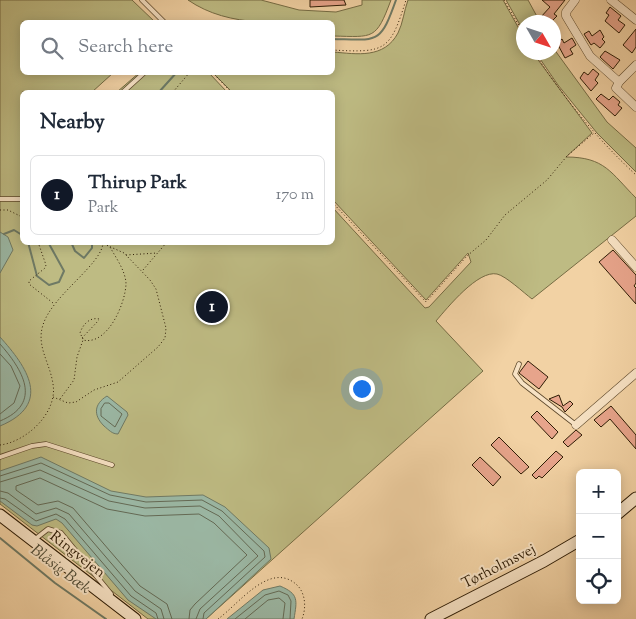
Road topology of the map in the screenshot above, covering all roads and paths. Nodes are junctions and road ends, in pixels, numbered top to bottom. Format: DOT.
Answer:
graph roads {
  1 [pos="142,0"];
  2 [pos="406,0"];
  3 [pos="504,0"];
  4 [pos="575,0"];
  5 [pos="611,0"];
  6 [pos="162,20"];
  7 [pos="516,20"];
  8 [pos="636,20"];
  9 [pos="335,50"];
  10 [pos="539,60"];
  11 [pos="636,65"];
  12 [pos="142,75"];
  13 [pos="187,75"];
  14 [pos="215,75"];
  15 [pos="619,82"];
  16 [pos="125,90"];
  17 [pos="175,90"];
  18 [pos="229,90"];
  19 [pos="636,107"];
  20 [pos="594,133"];
  21 [pos="636,175"];
  22 [pos="20,199"];
  23 [pos="0,200"];
  24 [pos="335,205"];
  25 [pos="0,210"];
  26 [pos="20,216"];
  27 [pos="612,240"];
  28 [pos="39,245"];
  29 [pos="103,245"];
  30 [pos="165,245"];
  31 [pos="110,246"];
  32 [pos="158,253"];
  33 [pos="126,255"];
  34 [pos="636,267"];
  35 [pos="142,271"];
  36 [pos="54,303"];
  37 [pos="83,339"];
  38 [pos="519,364"];
  39 [pos="636,373"];
  40 [pos="53,397"];
  41 [pos="60,400"];
  42 [pos="576,425"];
  43 [pos="0,445"];
  44 [pos="0,457"];
  45 [pos="112,465"];
  46 [pos="636,498"];
  47 [pos="621,511"];
  48 [pos="0,515"];
  49 [pos="33,541"];
  50 [pos="576,542"];
  51 [pos="121,608"];
  52 [pos="135,619"];
  53 [pos="218,619"];
  54 [pos="302,619"];
  55 [pos="431,619"];
  1 -- 6 [label="lane"];
  2 -- 9 [label="path"];
  3 -- 7 [label="path"];
  4 -- 15 [label="street"];
  5 -- 8 [label="street"];
  10 -- 20 [label="path"];
  11 -- 15 [label="street"];
  12 -- 16 [label="lane"];
  13 -- 17 [label="path"];
  14 -- 18 [label="path"];
  15 -- 19 [label="street"];
  20 -- 21 [label="path"];
  20 -- 24 [label="path"];
  22 -- 23 [label="lane"];
  25 -- 26 [label="path"];
  27 -- 34 [label="street"];
  28 -- 36 [label="path"];
  29 -- 36 [label="path"];
  30 -- 32 [label="path"];
  31 -- 33 [label="path"];
  31 -- 37 [label="path"];
  32 -- 33 [label="path"];
  32 -- 35 [label="path"];
  33 -- 35 [label="path"];
  35 -- 41 [label="path"];
  36 -- 40 [label="path"];
  37 -- 37 [label="path"];
  37 -- 41 [label="path"];
  38 -- 42 [label="lane"];
  39 -- 42 [label="street"];
  40 -- 41 [label="path"];
  40 -- 43 [label="path"];
  44 -- 45 [label="lane"];
  46 -- 47 [label="street"];
  48 -- 49 [label="street, Ringvejen"];
  49 -- 51 [label="street, Ringvejen"];
  49 -- 51 [label="lane"];
  50 -- 55 [label="street, Tørholmsvej"];
  51 -- 52 [label="street, Ringvejen"];
  53 -- 54 [label="path"];
}
